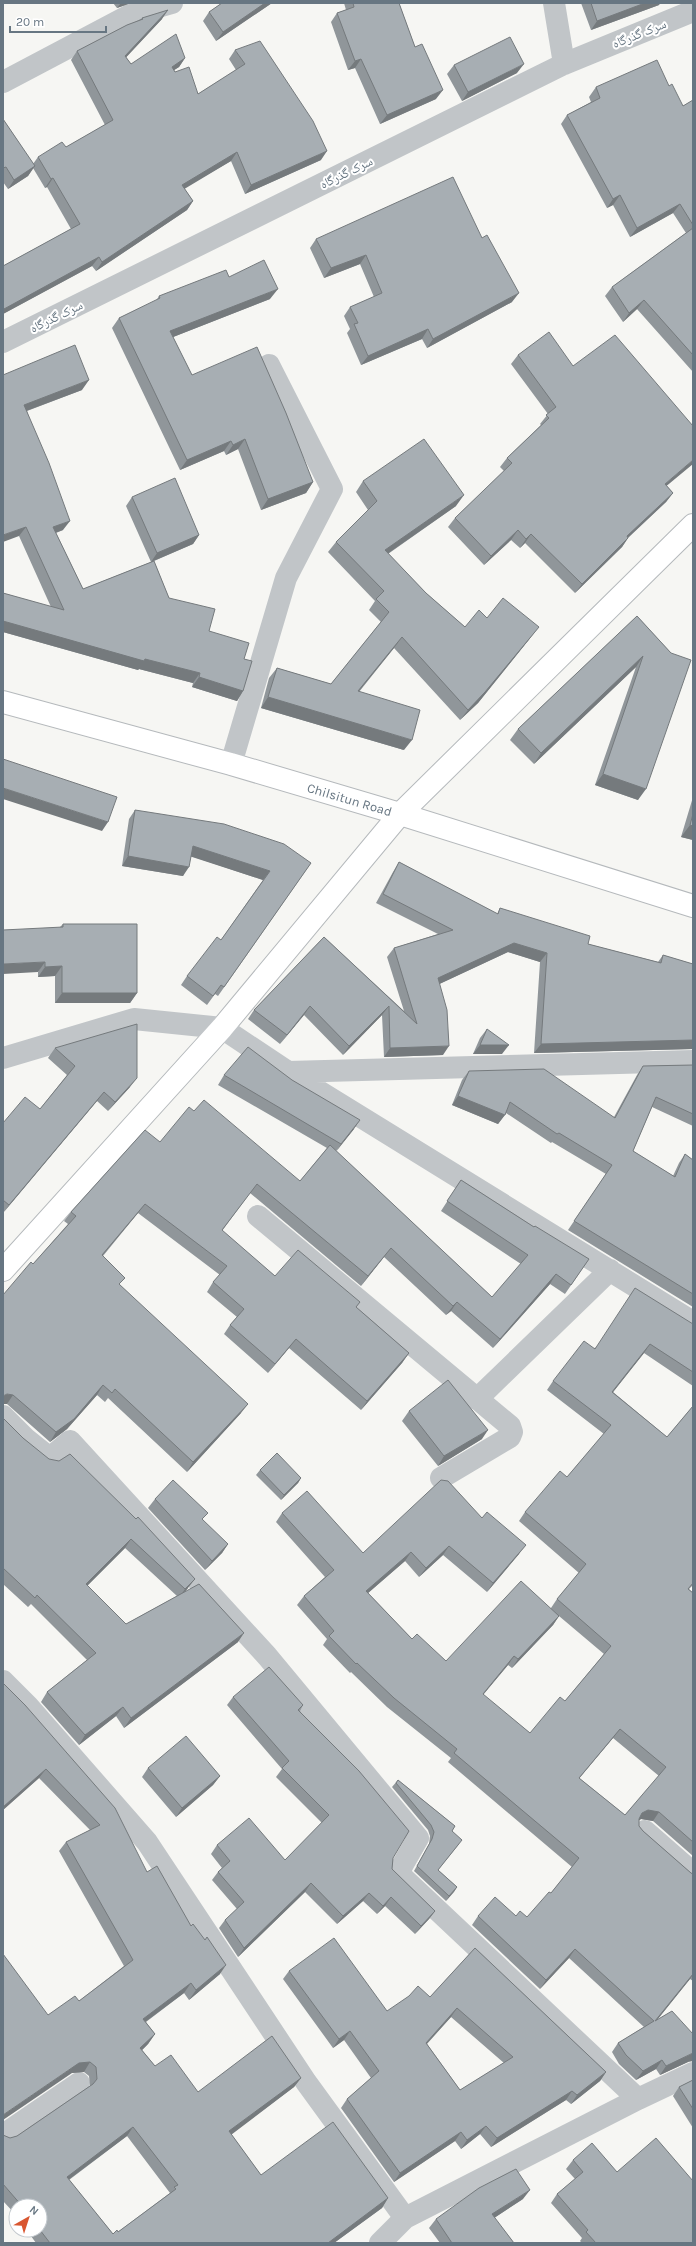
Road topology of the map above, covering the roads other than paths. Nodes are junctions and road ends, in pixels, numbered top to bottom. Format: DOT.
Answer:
graph roads {
  1 [pos="172,3"];
  2 [pos="554,3"];
  3 [pos="693,11"];
  4 [pos="564,64"];
  5 [pos="3,82"];
  6 [pos="3,342"];
  7 [pos="269,365"];
  8 [pos="693,526"];
  9 [pos="3,702"];
  10 [pos="231,764"];
  11 [pos="400,814"];
  12 [pos="693,906"];
  13 [pos="222,1028"];
  14 [pos="3,1058"];
  15 [pos="693,1061"];
  16 [pos="288,1072"];
  17 [pos="258,1216"];
  18 [pos="3,1270"];
  19 [pos="610,1270"];
  20 [pos="693,1322"];
  21 [pos="477,1399"];
  22 [pos="3,1416"];
  23 [pos="442,1478"];
  24 [pos="3,1682"];
  25 [pos="645,1831"];
  26 [pos="693,1873"];
  27 [pos="693,2073"];
  28 [pos="79,2083"];
  29 [pos="638,2098"];
  30 [pos="3,2135"];
  31 [pos="406,2218"];
  32 [pos="380,2243"];
  1 -- 5 [label="street"];
  2 -- 4 [label="street"];
  3 -- 4 [label="street, سرک گذرگاه"];
  4 -- 6 [label="street, سرک گذرگاه"];
  7 -- 10 [label="street"];
  8 -- 11 [label="main road"];
  9 -- 10 [label="main road, Chilsitun Road"];
  10 -- 11 [label="main road, Chilsitun Road"];
  11 -- 12 [label="main road, Chilsitun Road"];
  11 -- 13 [label="main road"];
  13 -- 14 [label="street"];
  13 -- 16 [label="street"];
  13 -- 18 [label="main road"];
  15 -- 16 [label="street"];
  16 -- 19 [label="street"];
  17 -- 21 [label="street"];
  19 -- 20 [label="street"];
  19 -- 21 [label="street"];
  21 -- 23 [label="street"];
  22 -- 29 [label="street"];
  24 -- 31 [label="street"];
  25 -- 26 [label="street"];
  27 -- 29 [label="street"];
  28 -- 30 [label="street"];
  29 -- 31 [label="street"];
  31 -- 32 [label="street"];
}
